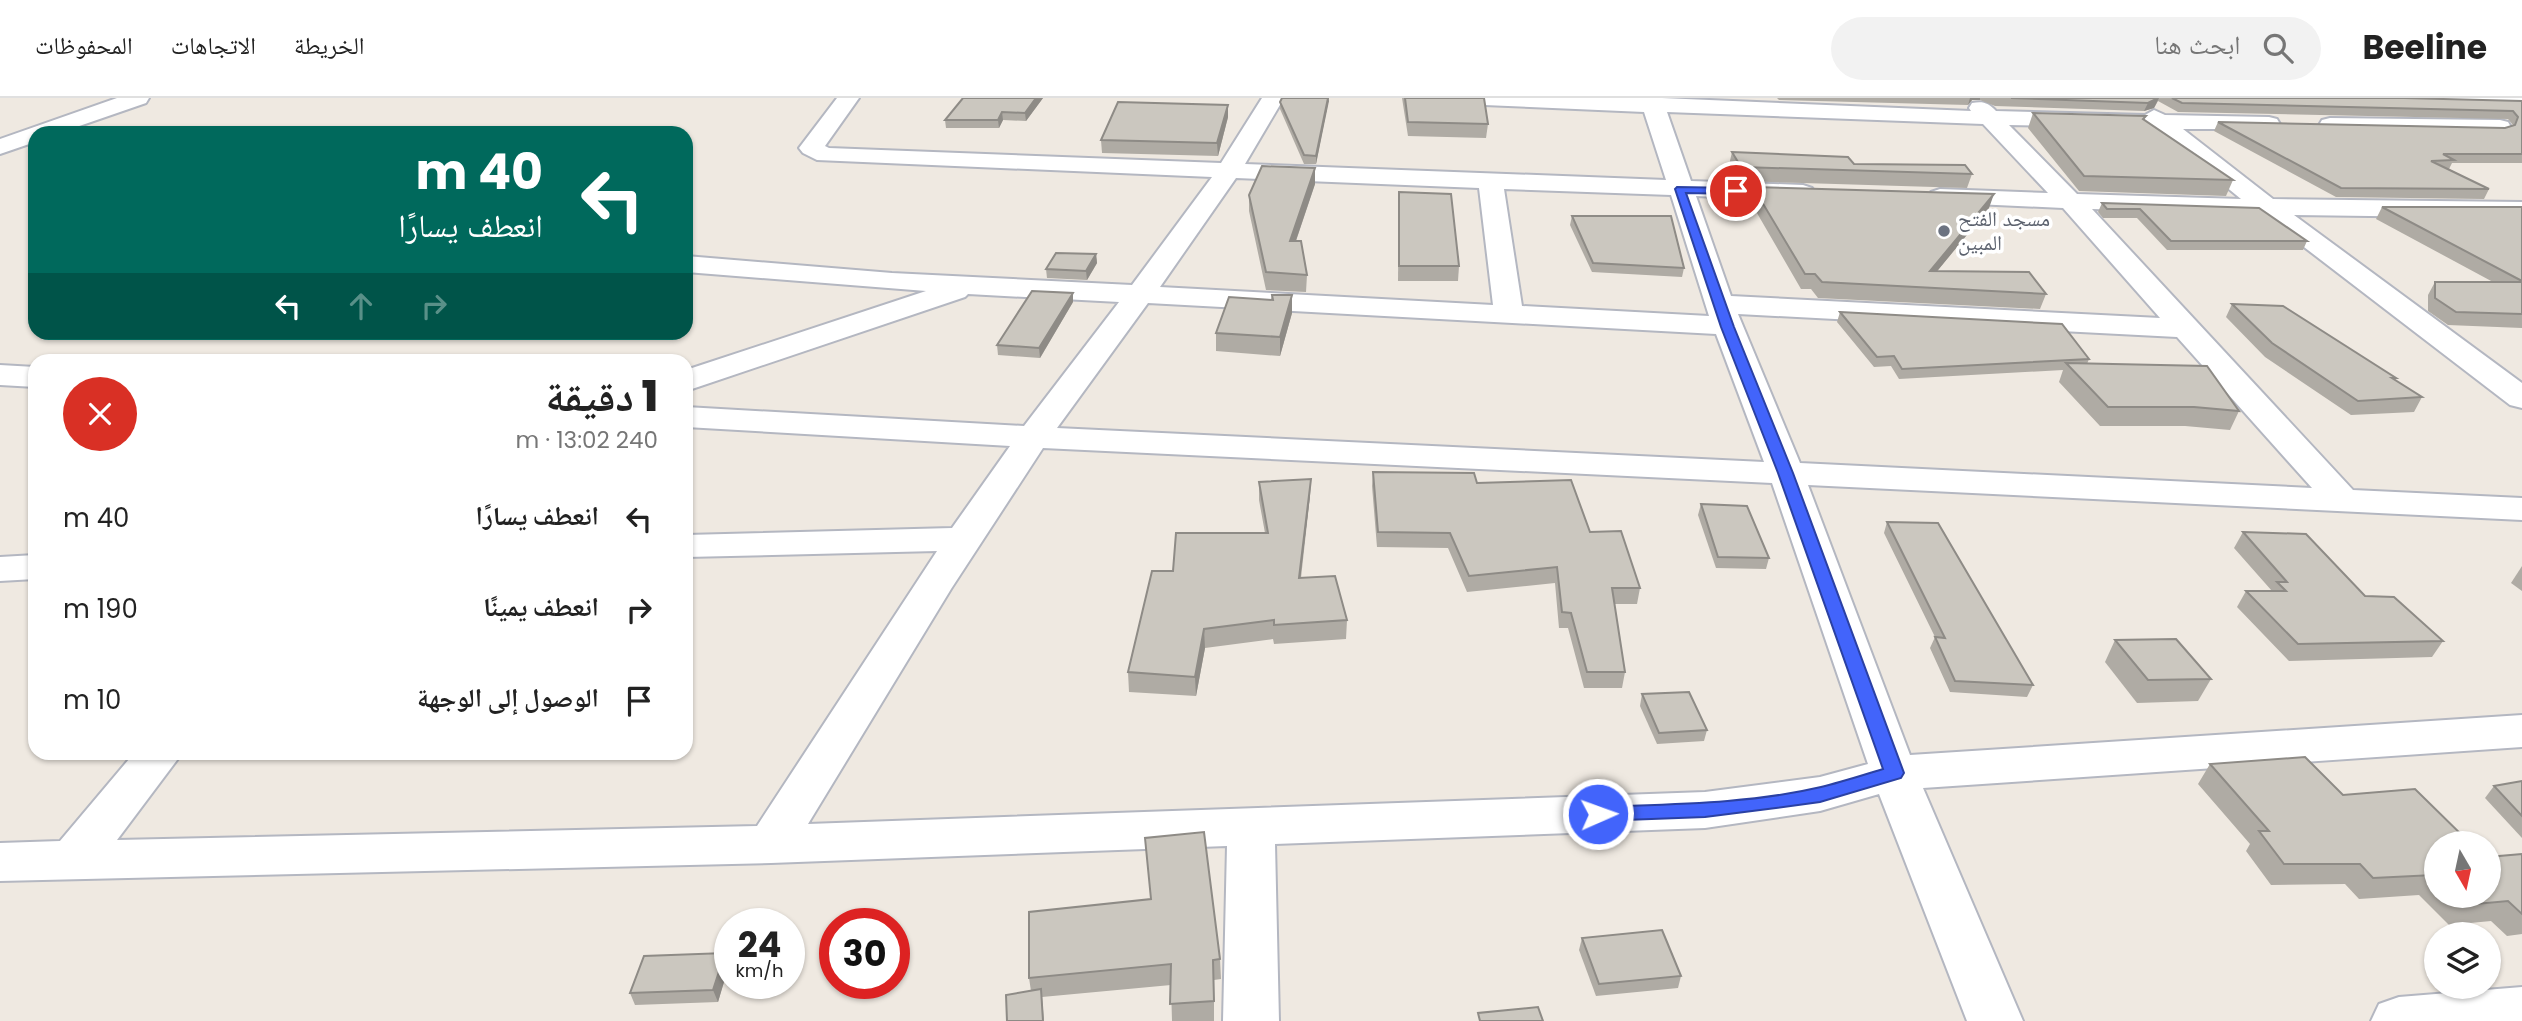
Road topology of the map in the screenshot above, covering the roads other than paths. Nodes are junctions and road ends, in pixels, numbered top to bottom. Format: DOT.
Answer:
graph roads {
  1 [pos="138,98"];
  2 [pos="848,98"];
  3 [pos="1273,98"];
  4 [pos="1460,98"];
  5 [pos="1970,98"];
  6 [pos="2130,98"];
  7 [pos="2401,98"];
  8 [pos="2448,99"];
  9 [pos="2522,101"];
  10 [pos="1652,102"];
  11 [pos="1990,118"];
  12 [pos="2161,122"];
  13 [pos="56,126"];
  14 [pos="2500,127"];
  15 [pos="28,136"];
  16 [pos="2522,138"];
  17 [pos="0,147"];
  18 [pos="1227,171"];
  19 [pos="1491,182"];
  20 [pos="1680,189"];
  21 [pos="1833,194"];
  22 [pos="1916,196"];
  23 [pos="2069,200"];
  24 [pos="2267,207"];
  25 [pos="2522,210"];
  26 [pos="2473,211"];
  27 [pos="2522,236"];
  28 [pos="693,265"];
  29 [pos="970,286"];
  30 [pos="1139,296"];
  31 [pos="1723,315"];
  32 [pos="1508,316"];
  33 [pos="2185,328"];
  34 [pos="0,375"];
  35 [pos="28,377"];
  36 [pos="693,379"];
  37 [pos="2522,398"];
  38 [pos="693,417"];
  39 [pos="1033,438"];
  40 [pos="1786,473"];
  41 [pos="2342,500"];
  42 [pos="2522,509"];
  43 [pos="963,539"];
  44 [pos="693,546"];
  45 [pos="28,567"];
  46 [pos="0,569"];
  47 [pos="2522,731"];
  48 [pos="154,760"];
  49 [pos="1894,773"];
  50 [pos="1251,827"];
  51 [pos="771,844"];
  52 [pos="72,861"];
  53 [pos="0,862"];
  54 [pos="2522,1012"];
  55 [pos="1251,1021"];
  56 [pos="1996,1021"];
  57 [pos="2399,1021"];
  1 -- 13 [label="street"];
  2 -- 18 [label="street"];
  3 -- 18 [label="street"];
  4 -- 10 [label="street"];
  5 -- 11 [label="street"];
  6 -- 12 [label="street"];
  7 -- 8 [label="street"];
  8 -- 9 [label="street"];
  8 -- 14 [label="street"];
  10 -- 11 [label="street"];
  10 -- 20 [label="street"];
  11 -- 12 [label="street"];
  11 -- 23 [label="street"];
  12 -- 14 [label="street"];
  12 -- 24 [label="street"];
  14 -- 16 [label="street"];
  15 -- 17 [label="street"];
  18 -- 19 [label="street"];
  18 -- 30 [label="street"];
  19 -- 20 [label="street"];
  19 -- 32 [label="street"];
  20 -- 21 [label="street"];
  20 -- 31 [label="street"];
  22 -- 23 [label="street"];
  23 -- 24 [label="street"];
  23 -- 33 [label="street"];
  24 -- 26 [label="street"];
  24 -- 37 [label="street"];
  25 -- 26 [label="street"];
  26 -- 27 [label="street"];
  28 -- 29 [label="street"];
  29 -- 30 [label="street"];
  29 -- 36 [label="street"];
  30 -- 32 [label="street"];
  30 -- 39 [label="street"];
  31 -- 32 [label="street"];
  31 -- 33 [label="street"];
  31 -- 40 [label="street"];
  33 -- 41 [label="street"];
  34 -- 35 [label="street"];
  38 -- 39 [label="street"];
  39 -- 40 [label="street"];
  39 -- 43 [label="street"];
  40 -- 41 [label="street"];
  40 -- 49 [label="street"];
  41 -- 42 [label="street"];
  43 -- 44 [label="street"];
  43 -- 51 [label="street"];
  45 -- 46 [label="street"];
  47 -- 49 [label="street"];
  48 -- 52 [label="street"];
  49 -- 50 [label="street"];
  49 -- 56 [label="street"];
  50 -- 51 [label="street"];
  50 -- 55 [label="street"];
  51 -- 52 [label="street"];
  52 -- 53 [label="street"];
  54 -- 57 [label="street"];
}
